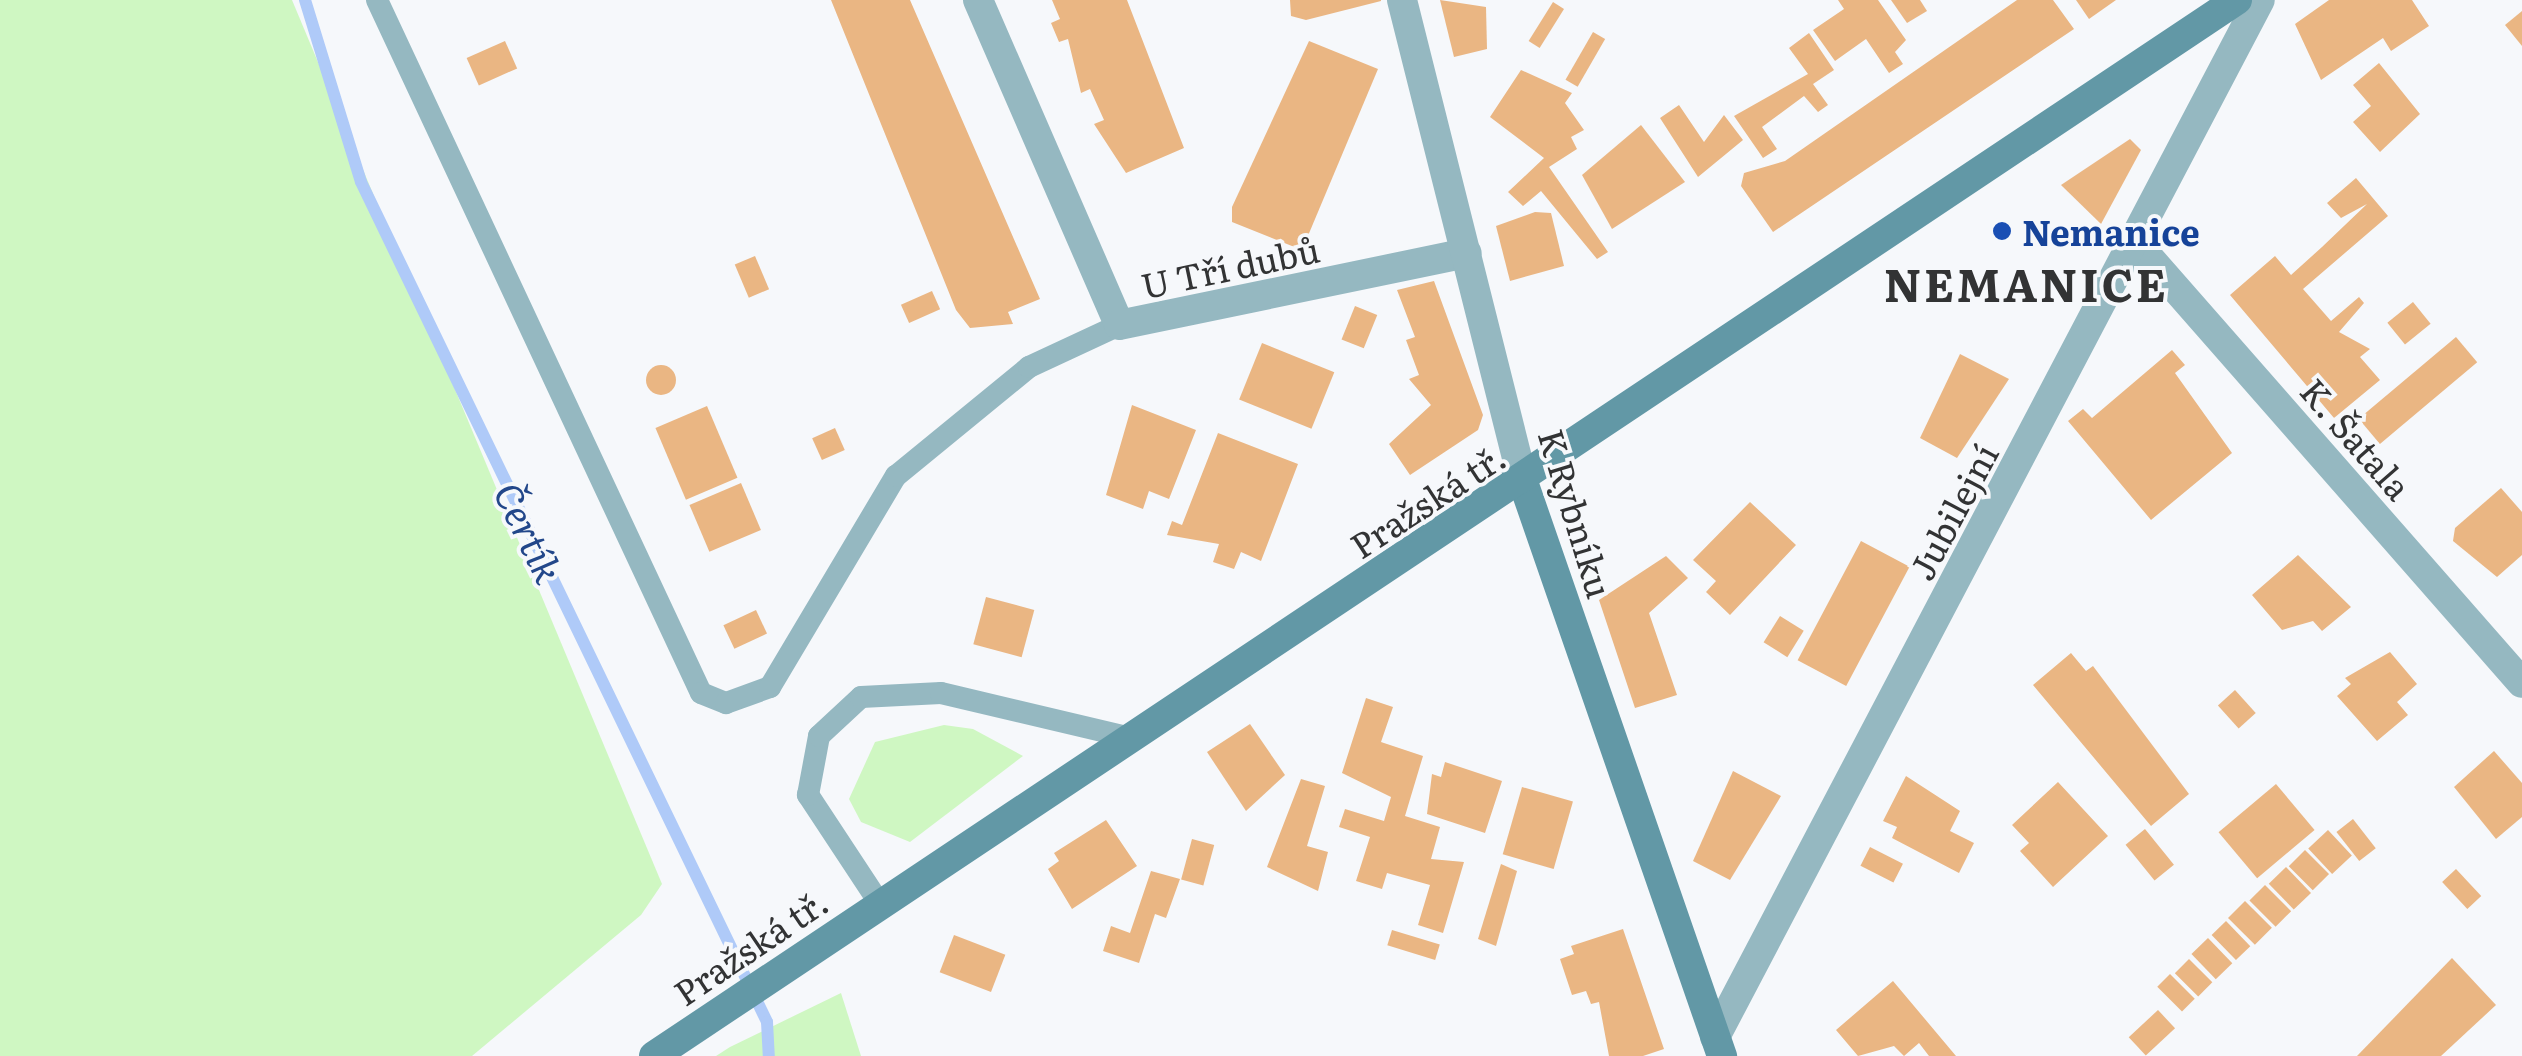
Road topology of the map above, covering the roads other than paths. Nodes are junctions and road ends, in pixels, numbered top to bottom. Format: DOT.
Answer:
graph roads {
  1 [pos="377,0"];
  2 [pos="978,0"];
  3 [pos="1402,0"];
  4 [pos="2237,0"];
  5 [pos="2260,0"];
  6 [pos="2136,243"];
  7 [pos="1467,253"];
  8 [pos="1119,326"];
  9 [pos="1522,482"];
  10 [pos="2522,684"];
  11 [pos="1131,738"];
  12 [pos="880,904"];
  13 [pos="1719,1047"];
  14 [pos="654,1056"];
  1 -- 8 [label="lane"];
  2 -- 8 [label="street, U Tří dubů"];
  3 -- 7 [label="street, K Rybníku"];
  4 -- 9 [label="main road, Pražská tř."];
  5 -- 6 [label="street, Jubilejní"];
  6 -- 10 [label="street, K. Šatala"];
  6 -- 13 [label="street, Jubilejní"];
  7 -- 8 [label="street, U Tří dubů"];
  7 -- 9 [label="street, K Rybníku"];
  9 -- 11 [label="main road, Pražská tř."];
  9 -- 13 [label="main road, K Rybníku"];
  11 -- 12 [label="main road, Pražská tř."];
  11 -- 12 [label="lane"];
  12 -- 14 [label="main road, Pražská tř."];
}
